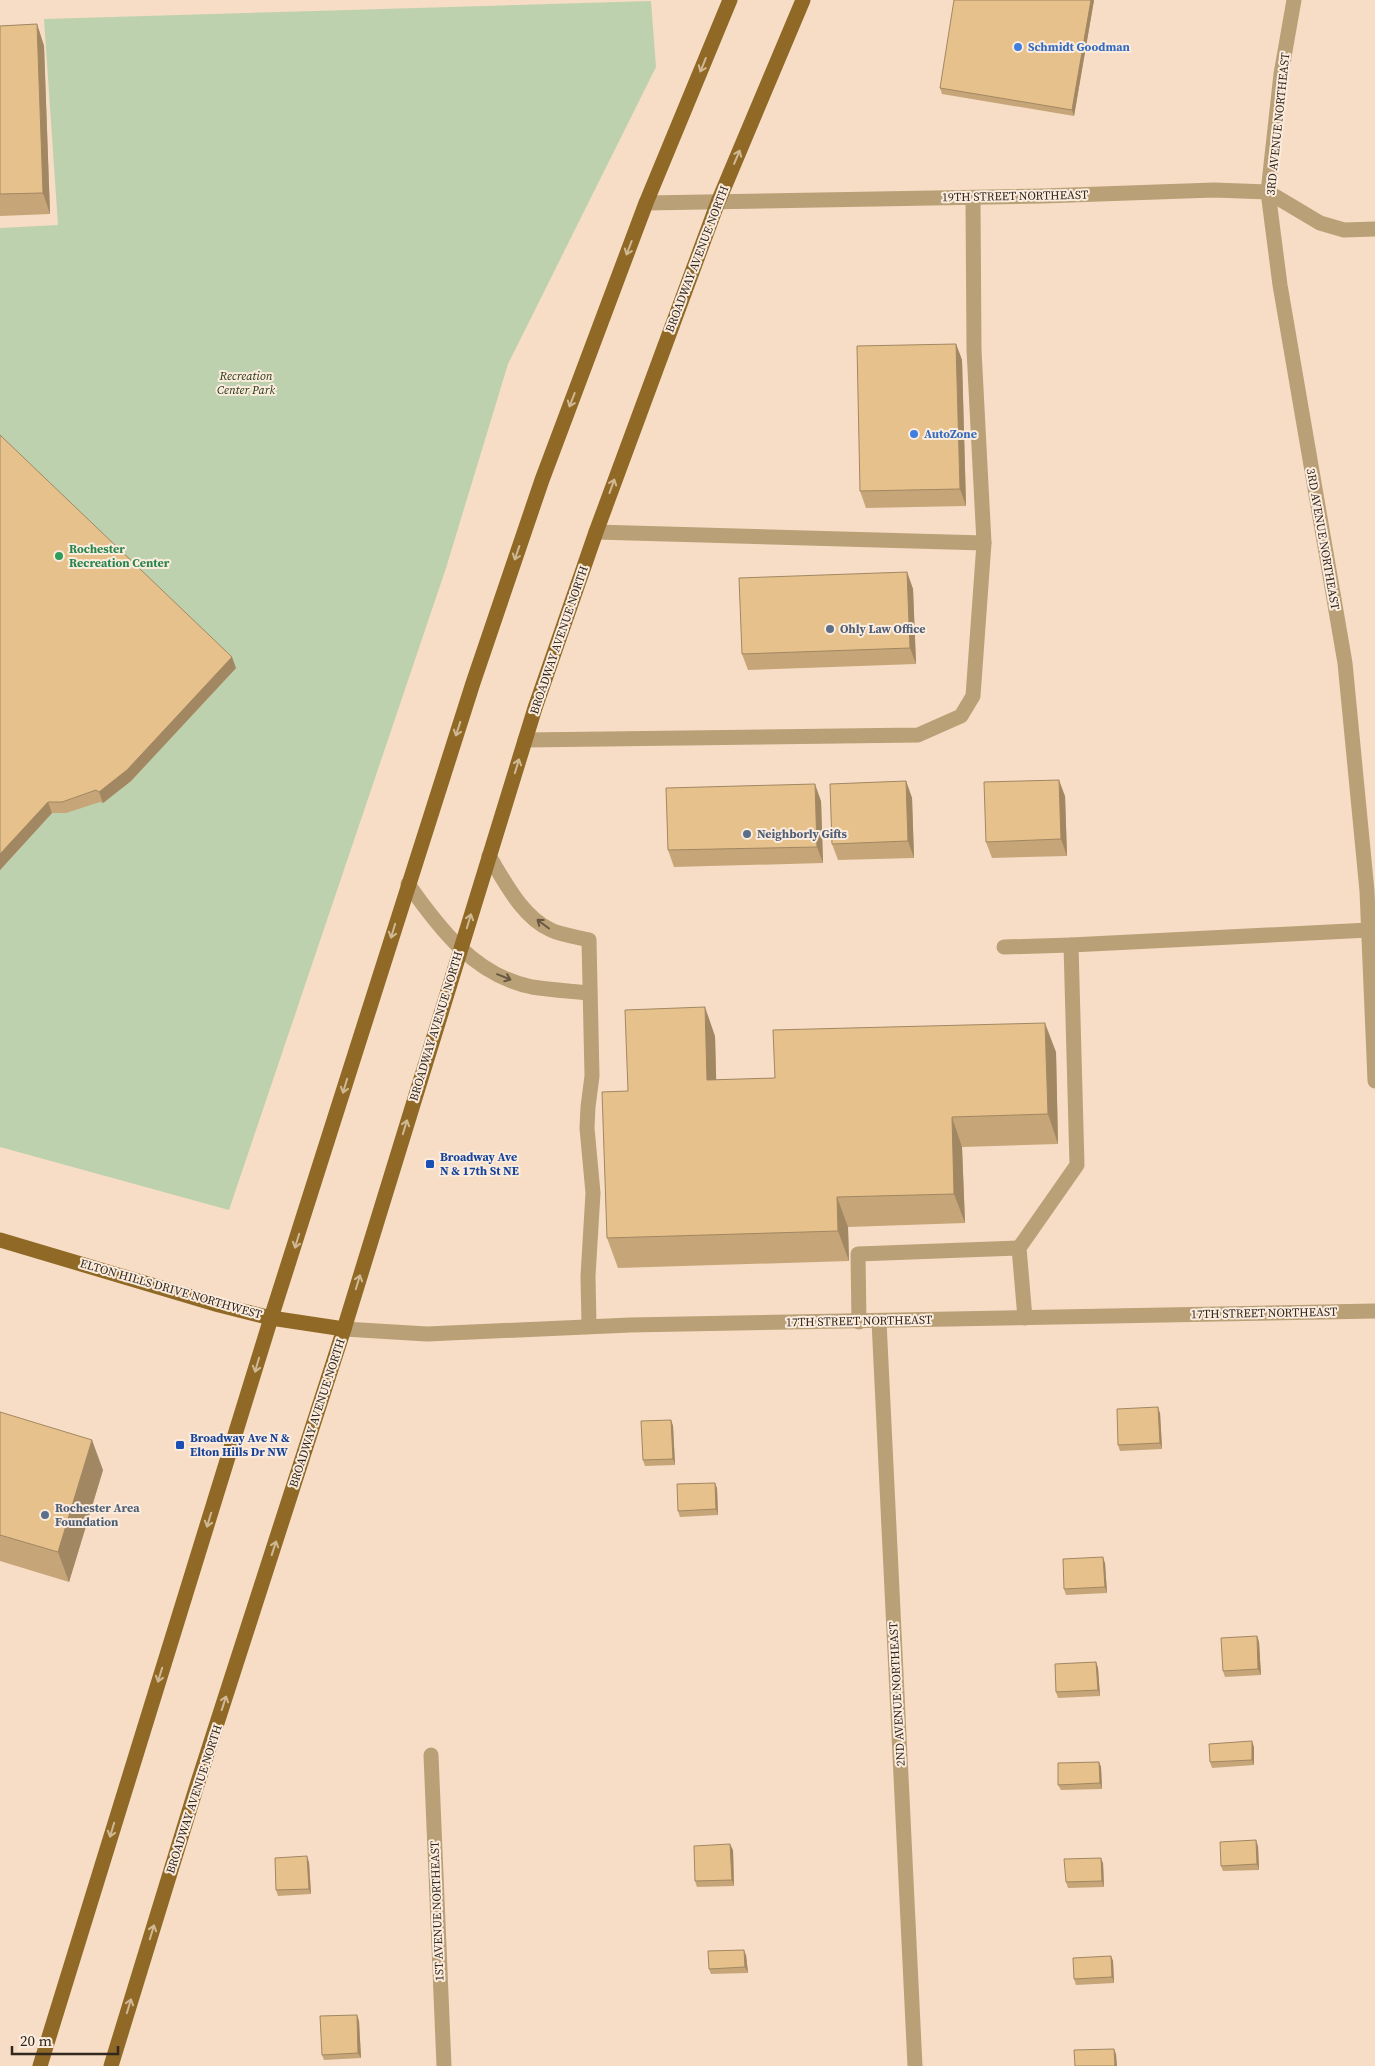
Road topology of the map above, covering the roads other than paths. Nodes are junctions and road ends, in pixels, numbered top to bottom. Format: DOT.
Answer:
graph roads {
  1 [pos="730,0"];
  2 [pos="803,0"];
  3 [pos="1294,0"];
  4 [pos="1268,192"];
  5 [pos="973,198"];
  6 [pos="718,202"];
  7 [pos="646,203"];
  8 [pos="1375,229"];
  9 [pos="596,532"];
  10 [pos="984,543"];
  11 [pos="525,740"];
  12 [pos="489,856"];
  13 [pos="408,884"];
  14 [pos="1368,930"];
  15 [pos="1070,945"];
  16 [pos="1004,947"];
  17 [pos="460,949"];
  18 [pos="589,993"];
  19 [pos="1375,1081"];
  20 [pos="0,1240"];
  21 [pos="1020,1248"];
  22 [pos="1375,1311"];
  23 [pos="271,1318"];
  24 [pos="1025,1318"];
  25 [pos="879,1321"];
  26 [pos="859,1322"];
  27 [pos="589,1326"];
  28 [pos="344,1329"];
  29 [pos="431,1755"];
  30 [pos="40,2066"];
  31 [pos="111,2066"];
  32 [pos="444,2066"];
  33 [pos="915,2066"];
  1 -- 7 [label="main road, one-way"];
  6 -- 2 [label="main road, BROADWAY AVENUE NORTH, one-way"];
  3 -- 4 [label="street, 3RD AVENUE NORTHEAST"];
  4 -- 5 [label="street, 19TH STREET NORTHEAST"];
  4 -- 8 [label="street, 19TH STREET NORTHEAST"];
  4 -- 14 [label="street, 3RD AVENUE NORTHEAST"];
  5 -- 6 [label="street, 19TH STREET NORTHEAST"];
  5 -- 10 [label="street"];
  6 -- 7 [label="street, 19TH STREET NORTHEAST"];
  9 -- 6 [label="main road, BROADWAY AVENUE NORTH, one-way"];
  7 -- 13 [label="main road, one-way"];
  9 -- 10 [label="street"];
  9 -- 11 [label="main road, BROADWAY AVENUE NORTH"];
  10 -- 11 [label="street"];
  12 -- 11 [label="main road, BROADWAY AVENUE NORTH, one-way"];
  17 -- 12 [label="main road, BROADWAY AVENUE NORTH, one-way"];
  18 -- 12 [label="street, one-way"];
  13 -- 17 [label="street"];
  13 -- 23 [label="main road, one-way"];
  14 -- 15 [label="street"];
  14 -- 19 [label="street, 3RD AVENUE NORTHEAST"];
  15 -- 16 [label="street"];
  15 -- 21 [label="street"];
  17 -- 18 [label="street, one-way"];
  28 -- 17 [label="main road, BROADWAY AVENUE NORTH, one-way"];
  18 -- 27 [label="street"];
  20 -- 23 [label="main road, ELTON HILLS DRIVE NORTHWEST"];
  21 -- 24 [label="street"];
  21 -- 26 [label="street"];
  22 -- 24 [label="street, 17TH STREET NORTHEAST"];
  23 -- 28 [label="main road, ELTON HILLS DRIVE NORTHWEST"];
  23 -- 30 [label="main road, one-way"];
  24 -- 25 [label="street, 17TH STREET NORTHEAST"];
  25 -- 26 [label="street, 17TH STREET NORTHEAST"];
  25 -- 33 [label="street, 2ND AVENUE NORTHEAST"];
  26 -- 27 [label="street, 17TH STREET NORTHEAST"];
  27 -- 28 [label="street, 17TH STREET NORTHEAST"];
  31 -- 28 [label="main road, BROADWAY AVENUE NORTH, one-way"];
  29 -- 32 [label="street, 1ST AVENUE NORTHEAST"];
}
